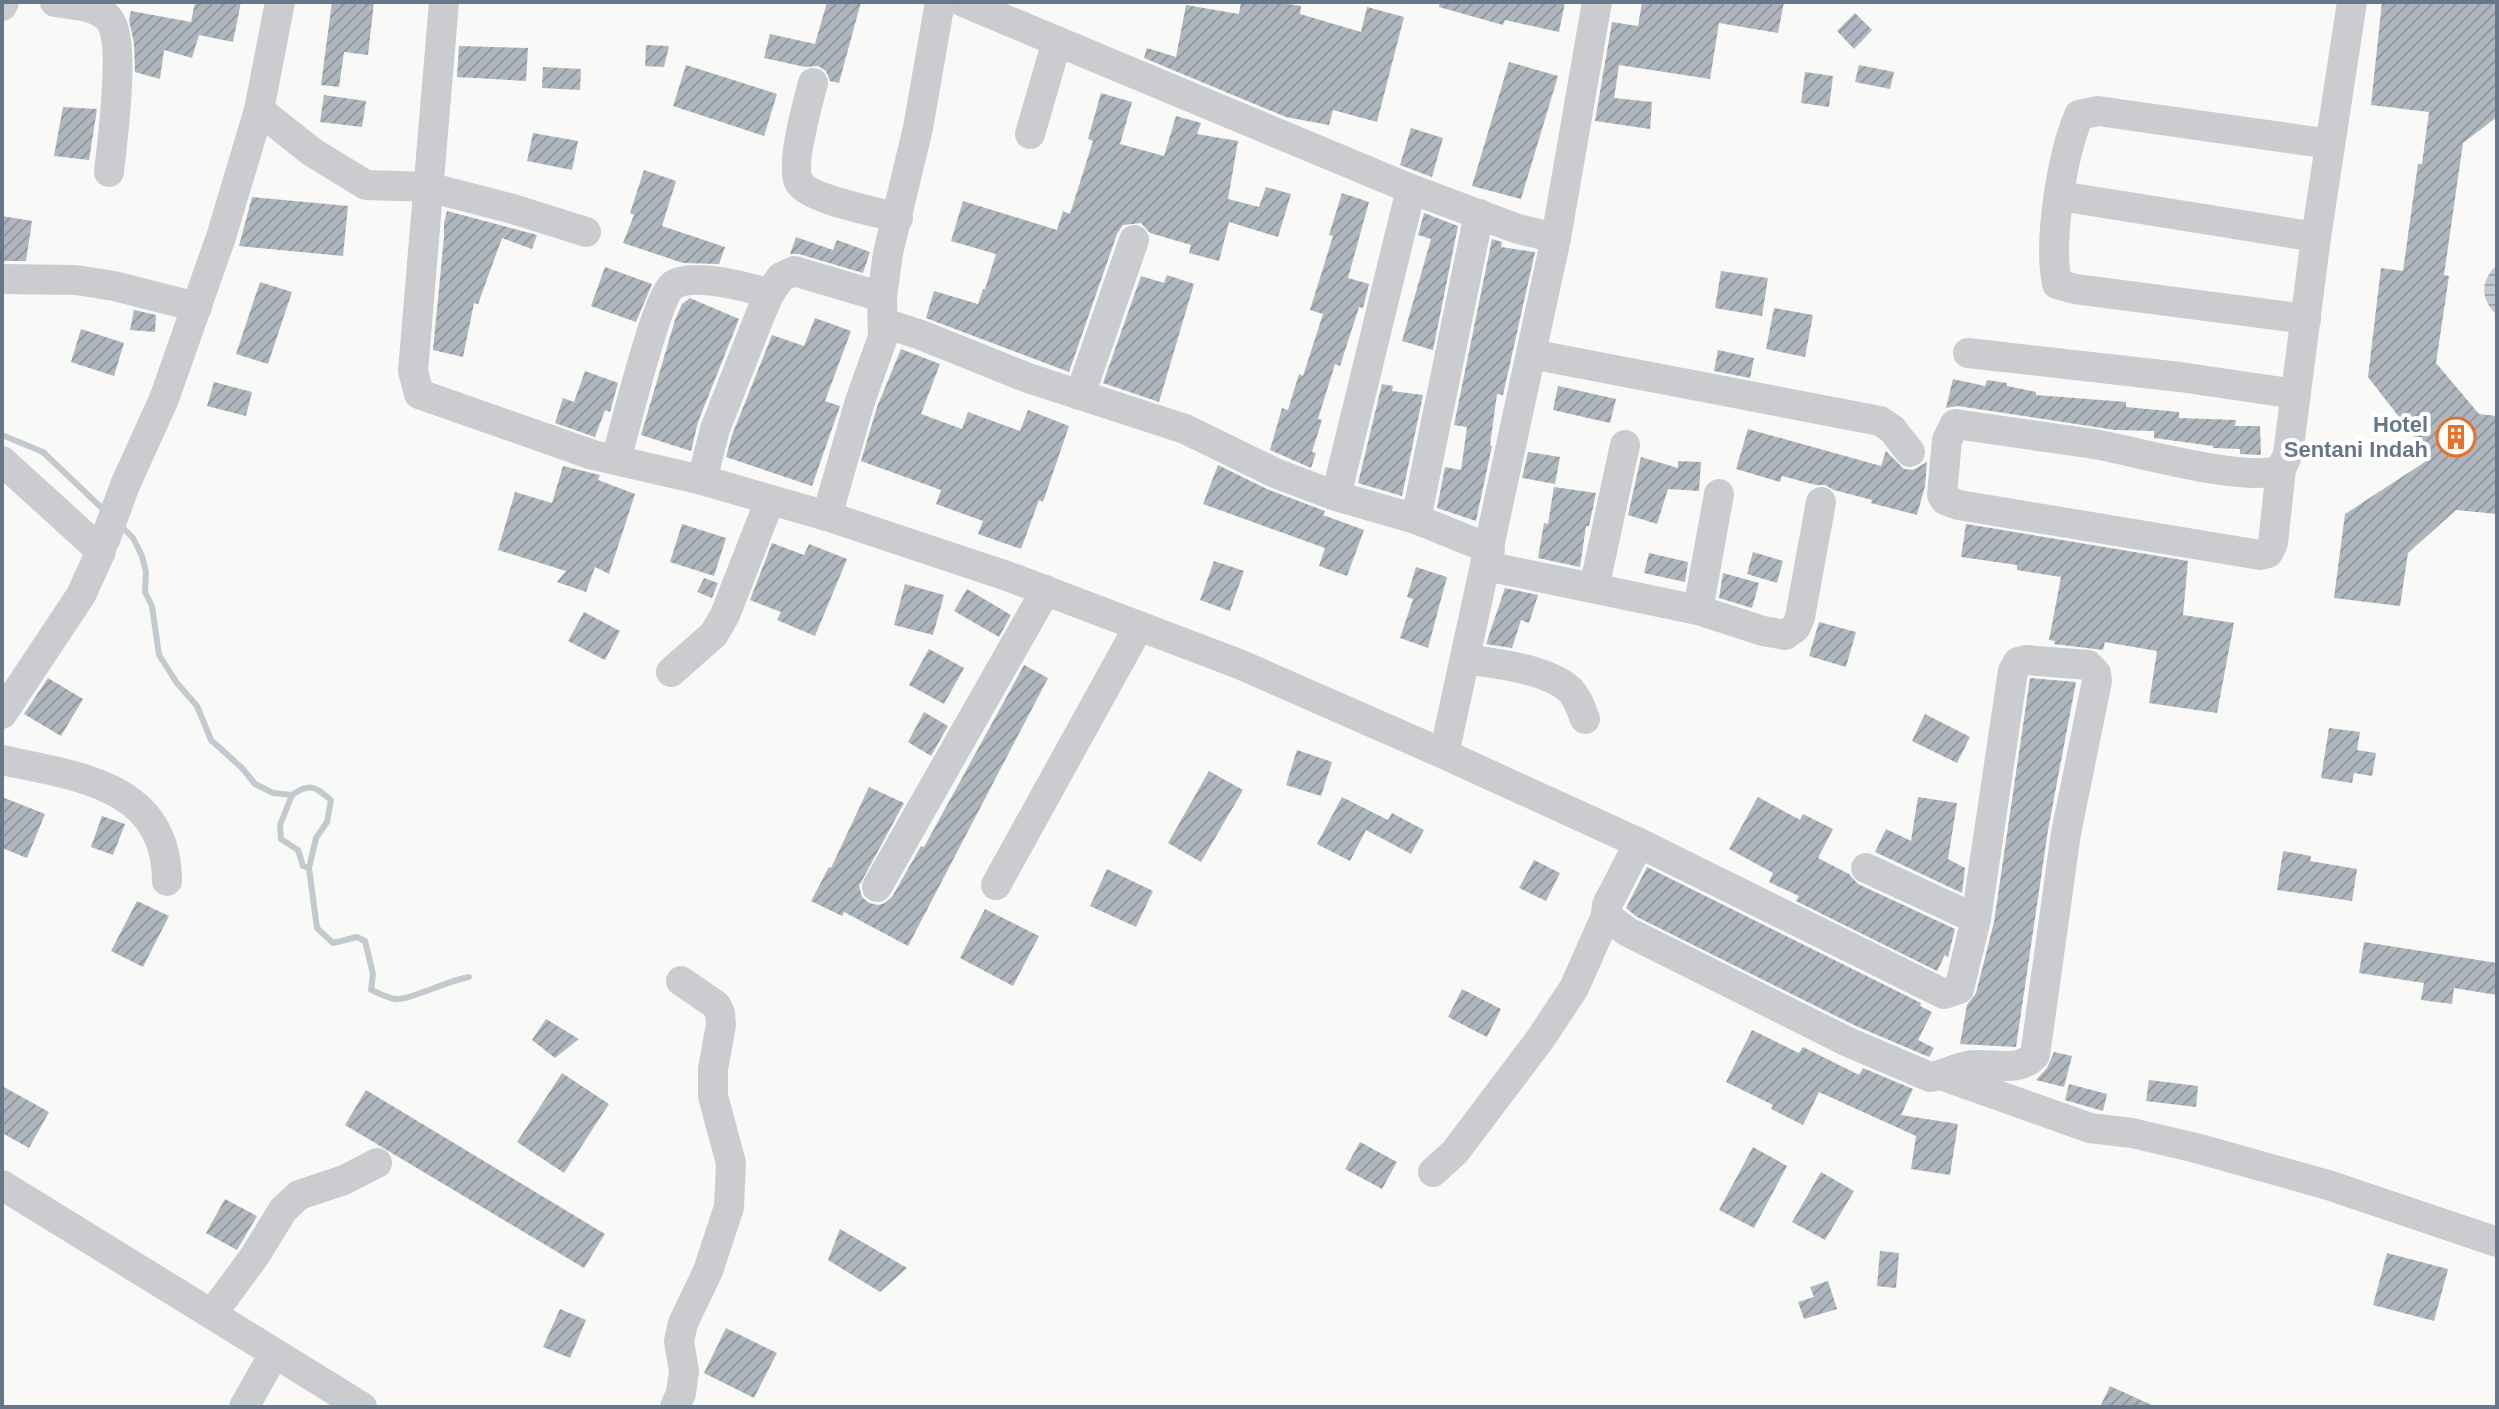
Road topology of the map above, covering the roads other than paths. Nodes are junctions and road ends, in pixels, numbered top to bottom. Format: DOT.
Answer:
graph roads {
  1 [pos="55,2"];
  2 [pos="280,2"];
  3 [pos="444,2"];
  4 [pos="940,2"];
  5 [pos="963,2"];
  6 [pos="1597,2"];
  7 [pos="2352,2"];
  8 [pos="109,9"];
  9 [pos="1057,41"];
  10 [pos="813,83"];
  11 [pos="259,110"];
  12 [pos="1030,134"];
  13 [pos="2330,144"];
  14 [pos="109,172"];
  15 [pos="428,187"];
  16 [pos="1411,189"];
  17 [pos="2060,196"];
  18 [pos="1479,214"];
  19 [pos="898,218"];
  20 [pos="586,232"];
  21 [pos="2316,237"];
  22 [pos="1556,238"];
  23 [pos="1134,240"];
  24 [pos="2,279"];
  25 [pos="769,294"];
  26 [pos="197,307"];
  27 [pos="883,310"];
  28 [pos="2306,319"];
  29 [pos="1968,353"];
  30 [pos="1531,354"];
  31 [pos="2296,394"];
  32 [pos="1080,395"];
  33 [pos="1625,445"];
  34 [pos="1910,452"];
  35 [pos="616,460"];
  36 [pos="2,461"];
  37 [pos="2281,469"];
  38 [pos="702,480"];
  39 [pos="1719,494"];
  40 [pos="1336,496"];
  41 [pos="770,500"];
  42 [pos="1821,502"];
  43 [pos="827,516"];
  44 [pos="1416,519"];
  45 [pos="105,540"];
  46 [pos="1488,557"];
  47 [pos="1594,588"];
  48 [pos="1046,590"];
  49 [pos="1698,610"];
  50 [pos="1139,626"];
  51 [pos="1465,659"];
  52 [pos="671,672"];
  53 [pos="2,714"];
  54 [pos="1585,719"];
  55 [pos="1444,754"];
  56 [pos="2,760"];
  57 [pos="1639,843"];
  58 [pos="1866,868"];
  59 [pos="167,881"];
  60 [pos="996,885"];
  61 [pos="877,887"];
  62 [pos="1606,916"];
  63 [pos="1976,919"];
  64 [pos="681,981"];
  65 [pos="1941,1075"];
  66 [pos="377,1163"];
  67 [pos="1433,1172"];
  68 [pos="2,1185"];
  69 [pos="2497,1242"];
  70 [pos="212,1314"];
  71 [pos="274,1354"];
  72 [pos="244,1407"];
  73 [pos="362,1407"];
  74 [pos="675,1407"];
  1 -- 8 [label="street"];
  2 -- 11 [label="street"];
  3 -- 15 [label="street"];
  4 -- 19 [label="street"];
  5 -- 9 [label="street"];
  6 -- 22 [label="street"];
  7 -- 13 [label="street"];
  8 -- 14 [label="street"];
  9 -- 12 [label="street"];
  9 -- 16 [label="street"];
  10 -- 19 [label="street"];
  11 -- 15 [label="street"];
  11 -- 26 [label="street"];
  13 -- 17 [label="street"];
  13 -- 21 [label="street"];
  15 -- 20 [label="street"];
  15 -- 35 [label="street"];
  16 -- 18 [label="street"];
  16 -- 40 [label="street"];
  17 -- 21 [label="street"];
  17 -- 28 [label="street"];
  18 -- 22 [label="street"];
  18 -- 44 [label="street"];
  19 -- 27 [label="street"];
  21 -- 28 [label="street"];
  22 -- 30 [label="street"];
  23 -- 32 [label="street"];
  24 -- 26 [label="street"];
  25 -- 27 [label="street"];
  25 -- 35 [label="street"];
  25 -- 38 [label="street"];
  26 -- 45 [label="street"];
  27 -- 32 [label="street"];
  27 -- 43 [label="street"];
  28 -- 31 [label="street"];
  29 -- 31 [label="street"];
  30 -- 34 [label="street"];
  30 -- 46 [label="street"];
  31 -- 37 [label="street"];
  32 -- 40 [label="street"];
  33 -- 47 [label="street"];
  35 -- 38 [label="street"];
  36 -- 53 [label="street"];
  37 -- 37 [label="street"];
  38 -- 41 [label="street"];
  39 -- 49 [label="street"];
  40 -- 44 [label="street"];
  41 -- 43 [label="street"];
  41 -- 52 [label="street"];
  42 -- 49 [label="street"];
  43 -- 48 [label="street"];
  44 -- 46 [label="street"];
  46 -- 47 [label="street"];
  46 -- 51 [label="street"];
  47 -- 49 [label="street"];
  48 -- 50 [label="street"];
  48 -- 61 [label="street"];
  50 -- 55 [label="street"];
  50 -- 60 [label="street"];
  51 -- 54 [label="street"];
  51 -- 55 [label="street"];
  55 -- 57 [label="street"];
  56 -- 59 [label="street"];
  57 -- 62 [label="street"];
  57 -- 63 [label="street"];
  58 -- 63 [label="street"];
  62 -- 65 [label="street"];
  62 -- 67 [label="street"];
  63 -- 65 [label="street"];
  64 -- 74 [label="street"];
  65 -- 69 [label="street"];
  66 -- 70 [label="street"];
  68 -- 70 [label="street"];
  70 -- 71 [label="street"];
  71 -- 72 [label="street"];
  71 -- 73 [label="street"];
}
